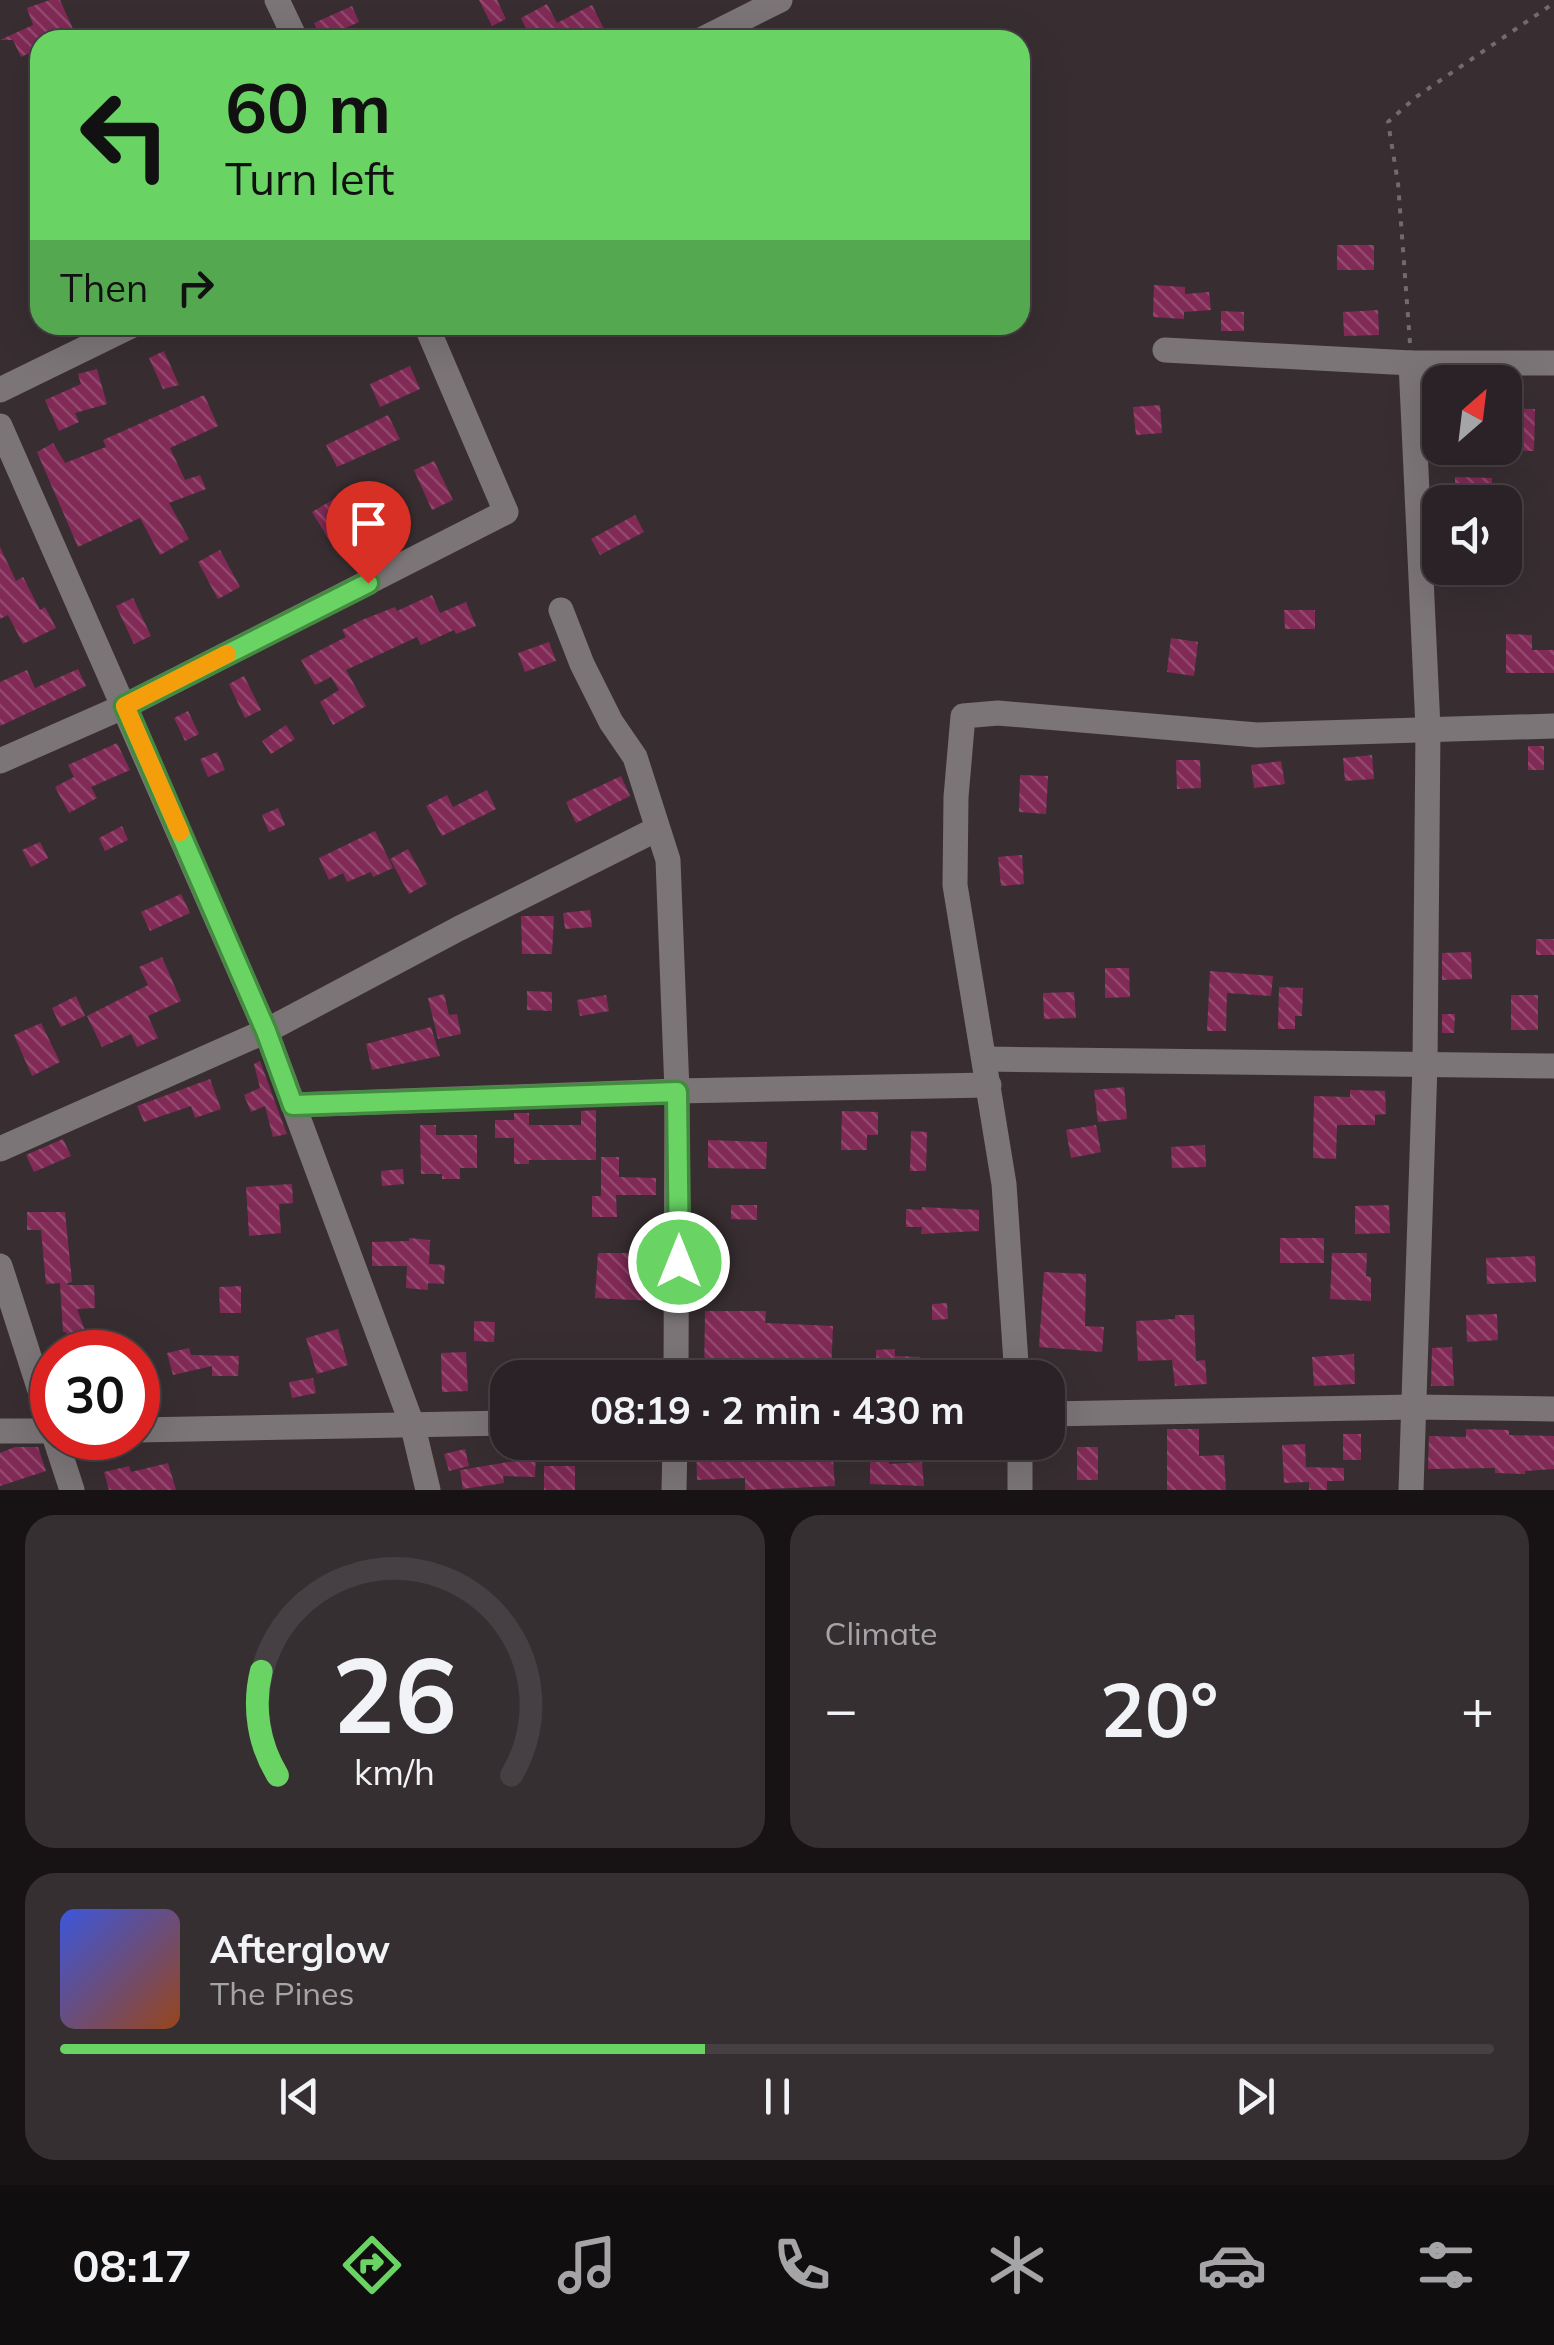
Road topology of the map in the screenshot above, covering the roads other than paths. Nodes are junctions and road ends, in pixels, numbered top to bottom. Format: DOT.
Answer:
graph roads {
  1 [pos="277,0"];
  2 [pos="780,0"];
  3 [pos="291,30"];
  4 [pos="721,30"];
  5 [pos="113,335"];
  6 [pos="430,335"];
  7 [pos="1166,350"];
  8 [pos="1411,363"];
  9 [pos="1554,363"];
  10 [pos="0,390"];
  11 [pos="0,426"];
  12 [pos="561,610"];
  13 [pos="125,706"];
  14 [pos="1554,726"];
  15 [pos="1428,728"];
  16 [pos="0,761"];
  17 [pos="657,829"];
  18 [pos="266,1031"];
  19 [pos="984,1059"];
  20 [pos="1426,1065"];
  21 [pos="1554,1066"];
  22 [pos="989,1086"];
  23 [pos="677,1092"];
  24 [pos="293,1105"];
  25 [pos="0,1149"];
  26 [pos="0,1266"];
  27 [pos="30,1358"];
  28 [pos="676,1360"];
  29 [pos="1016,1360"];
  30 [pos="1413,1407"];
  31 [pos="1554,1409"];
  32 [pos="1065,1414"];
  33 [pos="490,1424"];
  34 [pos="413,1426"];
  35 [pos="160,1430"];
  36 [pos="0,1431"];
  37 [pos="30,1432"];
  38 [pos="63,1460"];
  39 [pos="675,1460"];
  40 [pos="1020,1460"];
  41 [pos="72,1490"];
  42 [pos="428,1490"];
  43 [pos="674,1490"];
  44 [pos="1020,1490"];
  45 [pos="1411,1490"];
  1 -- 3 [label="street"];
  2 -- 4 [label="street"];
  5 -- 10 [label="street"];
  6 -- 13 [label="street"];
  7 -- 8 [label="street"];
  8 -- 9 [label="street"];
  8 -- 15 [label="street"];
  11 -- 13 [label="street"];
  12 -- 17 [label="street"];
  13 -- 16 [label="street"];
  13 -- 18 [label="street"];
  14 -- 15 [label="street"];
  15 -- 19 [label="street"];
  15 -- 20 [label="street"];
  17 -- 18 [label="street"];
  17 -- 23 [label="street"];
  18 -- 24 [label="street"];
  18 -- 25 [label="street"];
  19 -- 20 [label="street"];
  19 -- 22 [label="street"];
  20 -- 21 [label="street"];
  20 -- 30 [label="street"];
  22 -- 23 [label="street"];
  22 -- 29 [label="street"];
  23 -- 24 [label="street"];
  23 -- 28 [label="street"];
  24 -- 34 [label="street"];
  26 -- 27 [label="street"];
  30 -- 31 [label="street"];
  30 -- 32 [label="street"];
  30 -- 45 [label="street"];
  33 -- 34 [label="street"];
  34 -- 35 [label="street"];
  34 -- 42 [label="street"];
  36 -- 37 [label="street"];
  38 -- 41 [label="street"];
  39 -- 43 [label="street"];
  40 -- 44 [label="street"];
}
